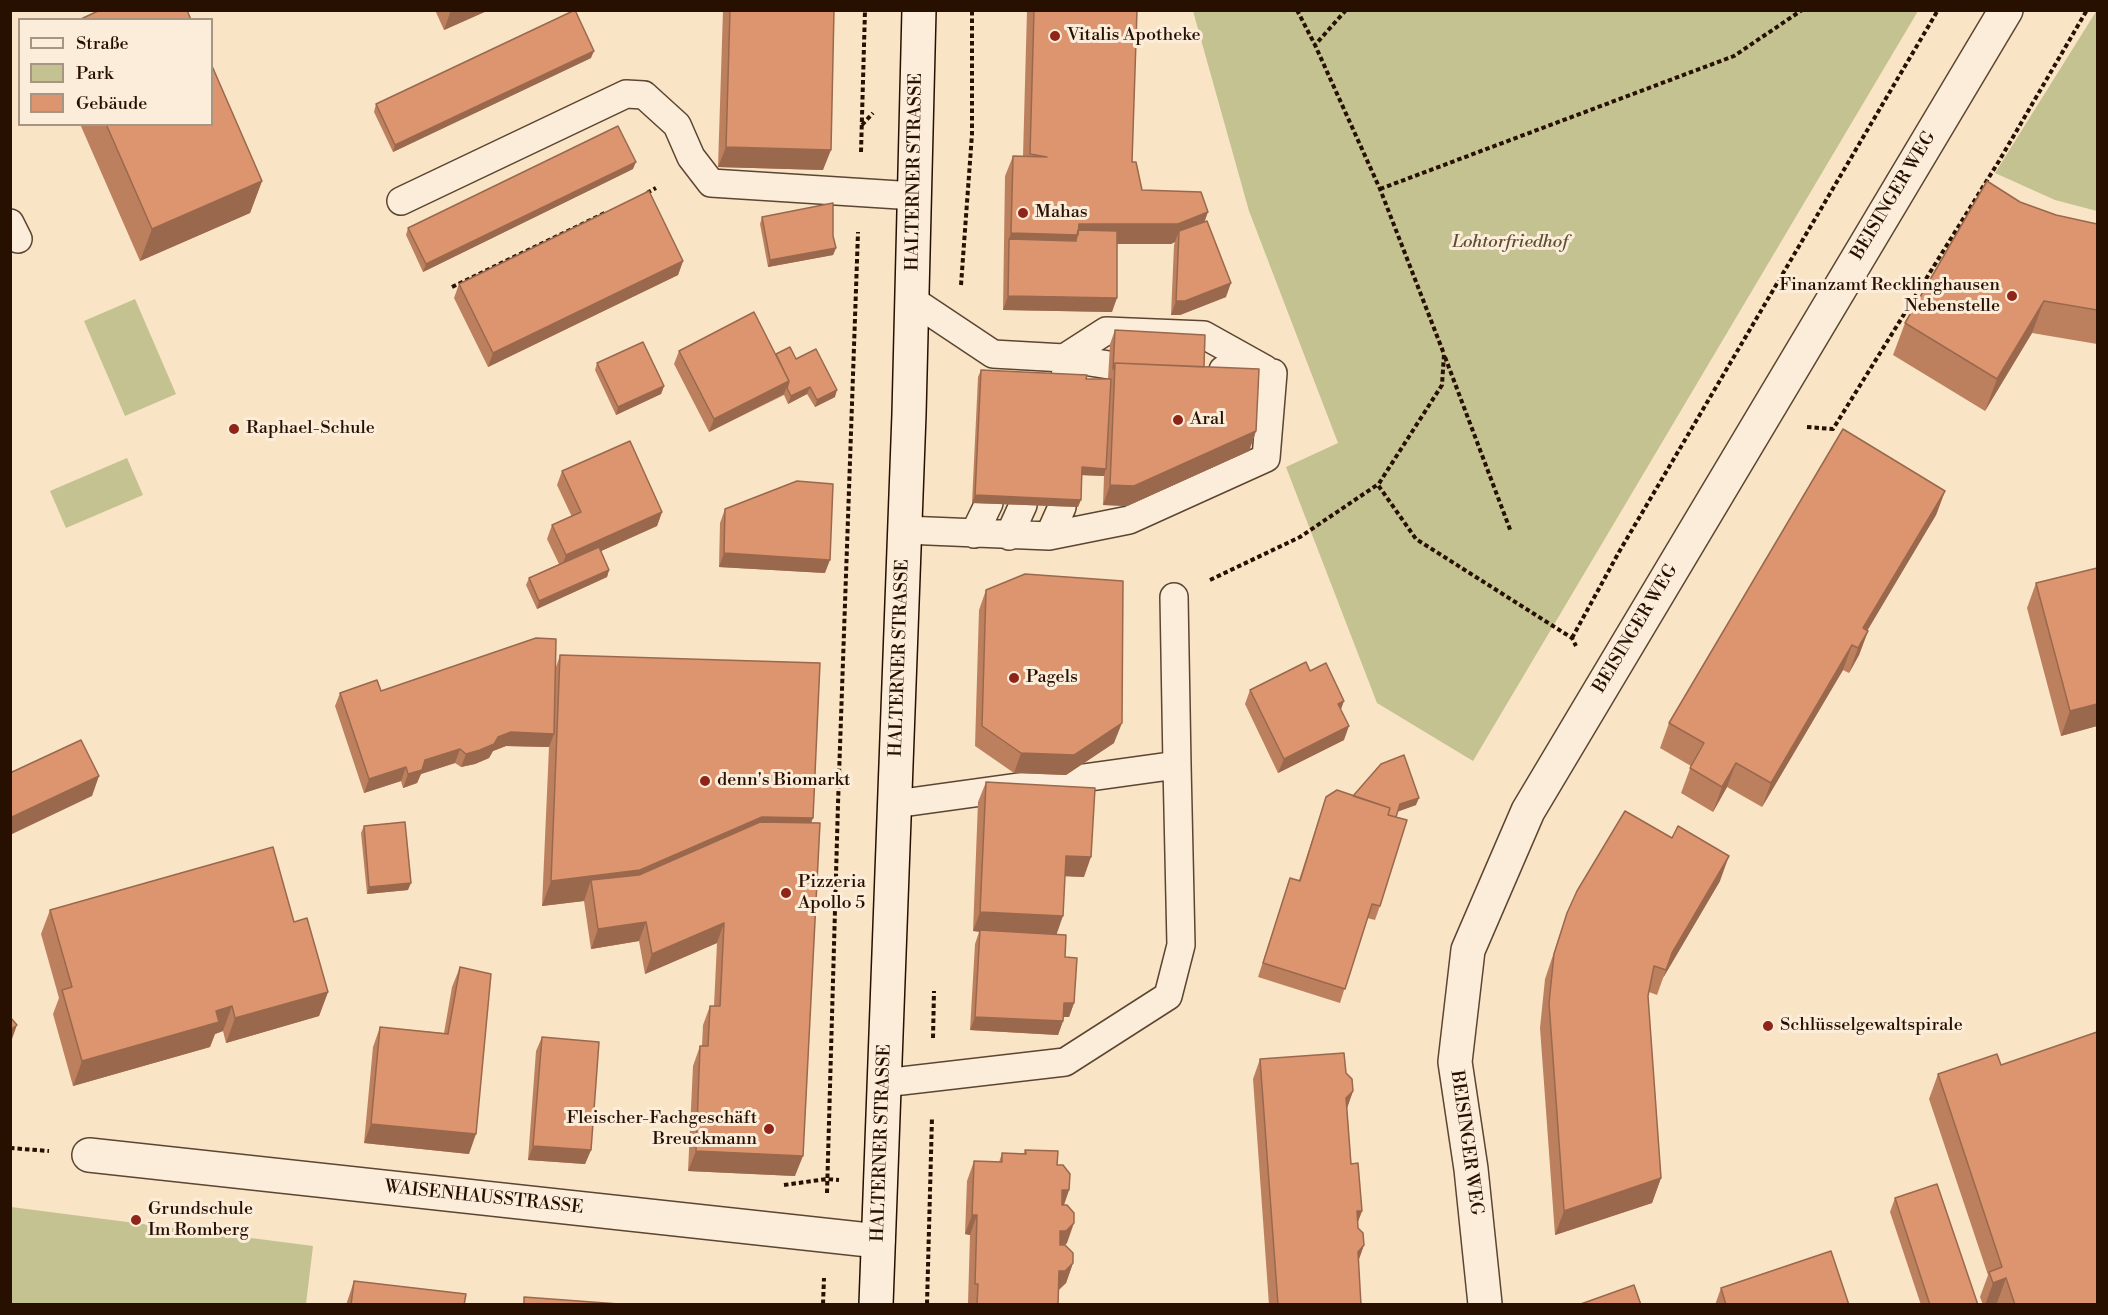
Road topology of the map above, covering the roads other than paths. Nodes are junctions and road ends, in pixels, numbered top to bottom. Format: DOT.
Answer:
graph roads {
  1 [pos="919,10"];
  2 [pos="2006,10"];
  3 [pos="915,196"];
  4 [pos="401,201"];
  5 [pos="912,300"];
  6 [pos="1109,365"];
  7 [pos="1199,368"];
  8 [pos="1066,370"];
  9 [pos="1274,373"];
  10 [pos="989,503"];
  11 [pos="1023,505"];
  12 [pos="1062,507"];
  13 [pos="905,530"];
  14 [pos="974,534"];
  15 [pos="1009,536"];
  16 [pos="1048,536"];
  17 [pos="1174,597"];
  18 [pos="1177,765"];
  19 [pos="895,804"];
  20 [pos="885,1083"];
  21 [pos="89,1155"];
  22 [pos="878,1241"];
  23 [pos="876,1305"];
  24 [pos="1485,1305"];
  1 -- 3 [label="street, HALTERNER STRASSE"];
  2 -- 24 [label="street, BEISINGER WEG"];
  3 -- 4 [label="lane"];
  3 -- 5 [label="street, HALTERNER STRASSE"];
  5 -- 8 [label="lane"];
  5 -- 13 [label="street, HALTERNER STRASSE"];
  6 -- 8 [label="lane"];
  7 -- 9 [label="lane"];
  8 -- 9 [label="lane"];
  9 -- 16 [label="lane"];
  10 -- 14 [label="lane"];
  11 -- 15 [label="lane"];
  12 -- 16 [label="lane"];
  13 -- 14 [label="lane"];
  13 -- 19 [label="street, HALTERNER STRASSE"];
  14 -- 15 [label="lane"];
  15 -- 16 [label="lane"];
  17 -- 18 [label="lane"];
  18 -- 19 [label="lane"];
  18 -- 20 [label="lane"];
  19 -- 20 [label="street, HALTERNER STRASSE"];
  20 -- 22 [label="street, HALTERNER STRASSE"];
  21 -- 22 [label="street, WAISENHAUSSTRASSE"];
  22 -- 23 [label="street, HALTERNER STRASSE"];
}
